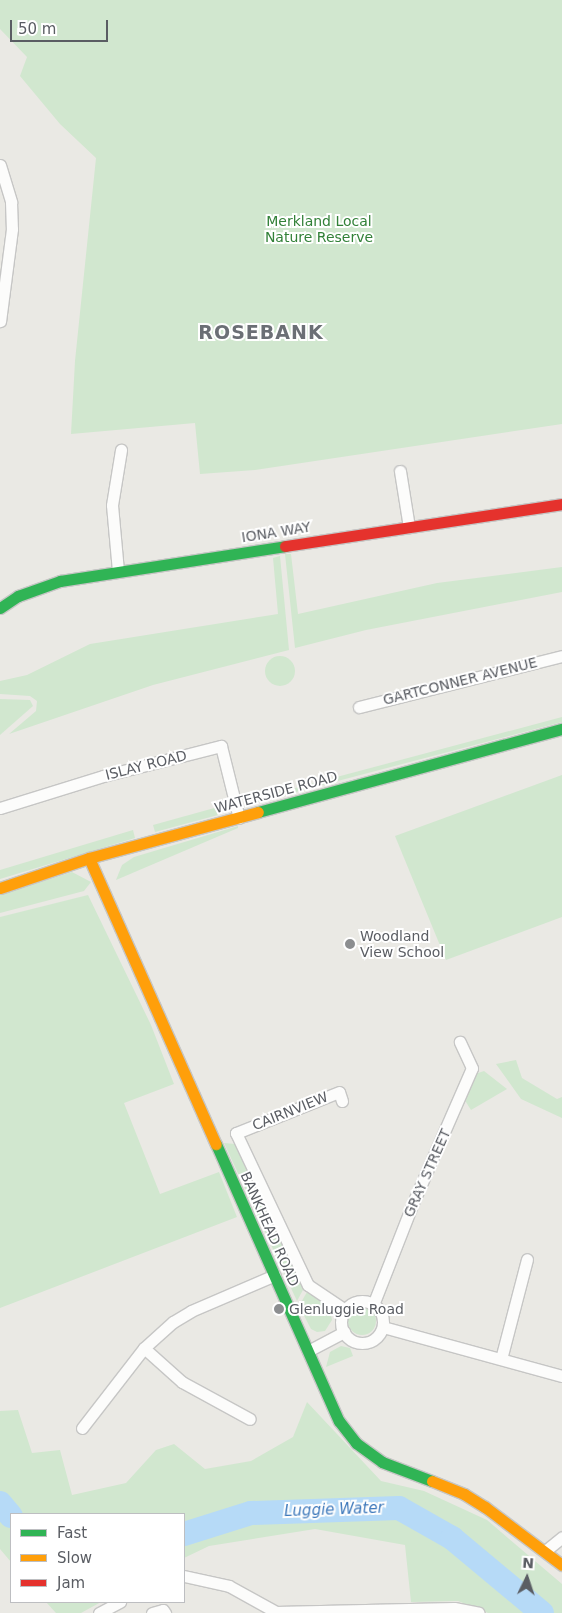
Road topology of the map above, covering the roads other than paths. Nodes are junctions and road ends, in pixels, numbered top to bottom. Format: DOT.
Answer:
graph roads {
  1 [pos="0,165"];
  2 [pos="0,321"];
  3 [pos="121,450"];
  4 [pos="400,471"];
  5 [pos="562,504"];
  6 [pos="409,527"];
  7 [pos="118,570"];
  8 [pos="0,608"];
  9 [pos="562,656"];
  10 [pos="359,707"];
  11 [pos="562,729"];
  12 [pos="0,808"];
  13 [pos="240,818"];
  14 [pos="89,858"];
  15 [pos="0,888"];
  16 [pos="460,1042"];
  17 [pos="342,1101"];
  18 [pos="527,1259"];
  19 [pos="275,1275"];
  20 [pos="373,1305"];
  21 [pos="345,1310"];
  22 [pos="382,1326"];
  23 [pos="344,1332"];
  24 [pos="144,1348"];
  25 [pos="308,1351"];
  26 [pos="501,1359"];
  27 [pos="562,1376"];
  28 [pos="250,1419"];
  29 [pos="82,1428"];
  30 [pos="562,1537"];
  31 [pos="545,1551"];
  32 [pos="562,1565"];
  33 [pos="185,1576"];
  34 [pos="118,1603"];
  35 [pos="99,1613"];
  36 [pos="152,1613"];
  37 [pos="165,1613"];
  38 [pos="479,1613"];
  1 -- 2 [label="street"];
  3 -- 7 [label="street"];
  4 -- 6 [label="street"];
  5 -- 6 [label="street, IONA WAY"];
  6 -- 7 [label="street, IONA WAY"];
  7 -- 8 [label="street, IONA WAY"];
  9 -- 10 [label="street, GARTCONNER AVENUE"];
  11 -- 13 [label="street, WATERSIDE ROAD"];
  12 -- 13 [label="street, ISLAY ROAD"];
  13 -- 14 [label="street, WATERSIDE ROAD"];
  14 -- 15 [label="street, WATERSIDE ROAD"];
  14 -- 19 [label="street, BANKHEAD ROAD"];
  16 -- 20 [label="street, GRAY STREET"];
  17 -- 21 [label="street, CAIRNVIEW"];
  18 -- 26 [label="street"];
  19 -- 24 [label="street"];
  19 -- 25 [label="street, BANKHEAD ROAD"];
  20 -- 21 [label="street"];
  20 -- 22 [label="street"];
  21 -- 23 [label="street"];
  22 -- 23 [label="street"];
  22 -- 26 [label="street"];
  23 -- 25 [label="street"];
  24 -- 28 [label="street"];
  24 -- 29 [label="street"];
  25 -- 31 [label="street, BANKHEAD ROAD"];
  26 -- 27 [label="street"];
  30 -- 31 [label="street"];
  31 -- 32 [label="street, BANKHEAD ROAD"];
  33 -- 38 [label="street"];
  34 -- 35 [label="street"];
  36 -- 37 [label="street"];
}
